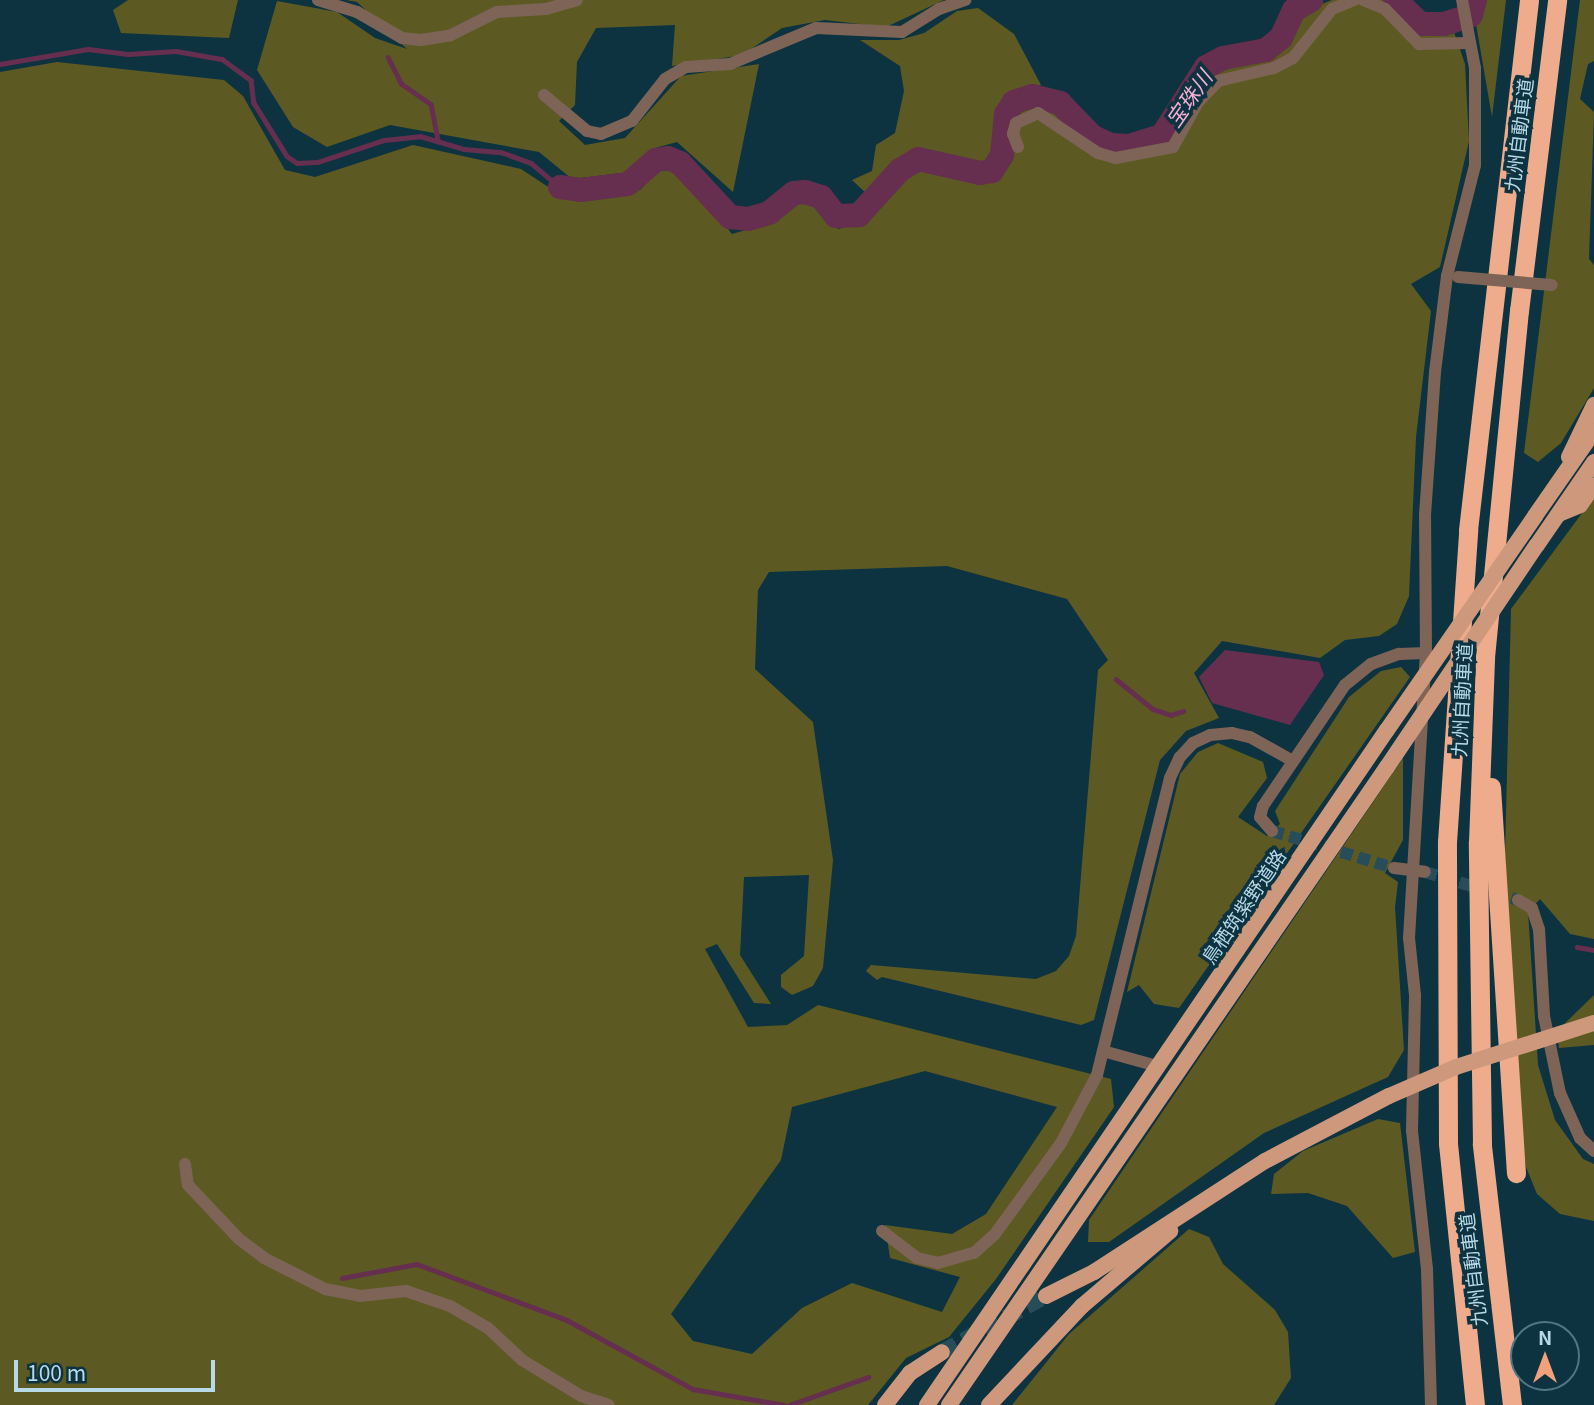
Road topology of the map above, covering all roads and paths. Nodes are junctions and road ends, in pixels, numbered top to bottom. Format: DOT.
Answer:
graph roads {
  1 [pos="318,0"];
  2 [pos="577,0"];
  3 [pos="965,0"];
  4 [pos="1354,0"];
  5 [pos="1363,0"];
  6 [pos="1529,0"];
  7 [pos="1557,0"];
  8 [pos="1462,7"];
  9 [pos="1469,43"];
  10 [pos="544,95"];
  11 [pos="1018,147"];
  12 [pos="1452,276"];
  13 [pos="1552,285"];
  14 [pos="1594,405"];
  15 [pos="1594,432"];
  16 [pos="1594,462"];
  17 [pos="1559,482"];
  18 [pos="1594,486"];
  19 [pos="1558,514"];
  20 [pos="1426,653"];
  21 [pos="1485,657"];
  22 [pos="1293,761"];
  23 [pos="1272,831"];
  24 [pos="1394,868"];
  25 [pos="1411,869"];
  26 [pos="1426,872"];
  27 [pos="1518,900"];
  28 [pos="1594,1023"];
  29 [pos="1102,1051"];
  30 [pos="1157,1066"];
  31 [pos="1594,1150"];
  32 [pos="185,1164"];
  33 [pos="1516,1173"];
  34 [pos="1207,1200"];
  35 [pos="882,1231"];
  36 [pos="1046,1296"];
  37 [pos="1462,1313"];
  38 [pos="942,1352"];
  39 [pos="609,1405"];
  40 [pos="886,1405"];
  41 [pos="928,1405"];
  42 [pos="949,1405"];
  43 [pos="989,1405"];
  44 [pos="1431,1405"];
  45 [pos="1462,1405"];
  46 [pos="1475,1405"];
  47 [pos="1512,1405"];
  1 -- 2 [label="street"];
  3 -- 10 [label="street"];
  4 -- 11 [label="street"];
  5 -- 9 [label="street"];
  6 -- 37 [label="highway, 九州自動車道"];
  7 -- 21 [label="highway, 九州自動車道"];
  8 -- 9 [label="street"];
  9 -- 12 [label="street"];
  12 -- 13 [label="street, bridge"];
  12 -- 20 [label="street"];
  14 -- 17 [label="main road"];
  15 -- 17 [label="main road, 鳥栖筑紫野道路"];
  16 -- 19 [label="main road, 鳥栖筑紫野道路"];
  17 -- 30 [label="main road, 鳥栖筑紫野道路, bridge"];
  18 -- 19 [label="main road"];
  19 -- 42 [label="main road, 鳥栖筑紫野道路, bridge"];
  20 -- 22 [label="street"];
  20 -- 25 [label="street"];
  21 -- 33 [label="highway"];
  21 -- 47 [label="highway, 九州自動車道"];
  22 -- 23 [label="street"];
  22 -- 29 [label="street"];
  24 -- 25 [label="street"];
  25 -- 26 [label="street"];
  25 -- 44 [label="street"];
  27 -- 31 [label="street"];
  28 -- 34 [label="main road, bridge"];
  29 -- 30 [label="street"];
  29 -- 35 [label="street"];
  30 -- 41 [label="main road, 鳥栖筑紫野道路"];
  32 -- 39 [label="street"];
  34 -- 36 [label="main road"];
  34 -- 43 [label="main road"];
  37 -- 45 [label="highway"];
  37 -- 46 [label="highway, 九州自動車道"];
  38 -- 40 [label="main road"];
}
